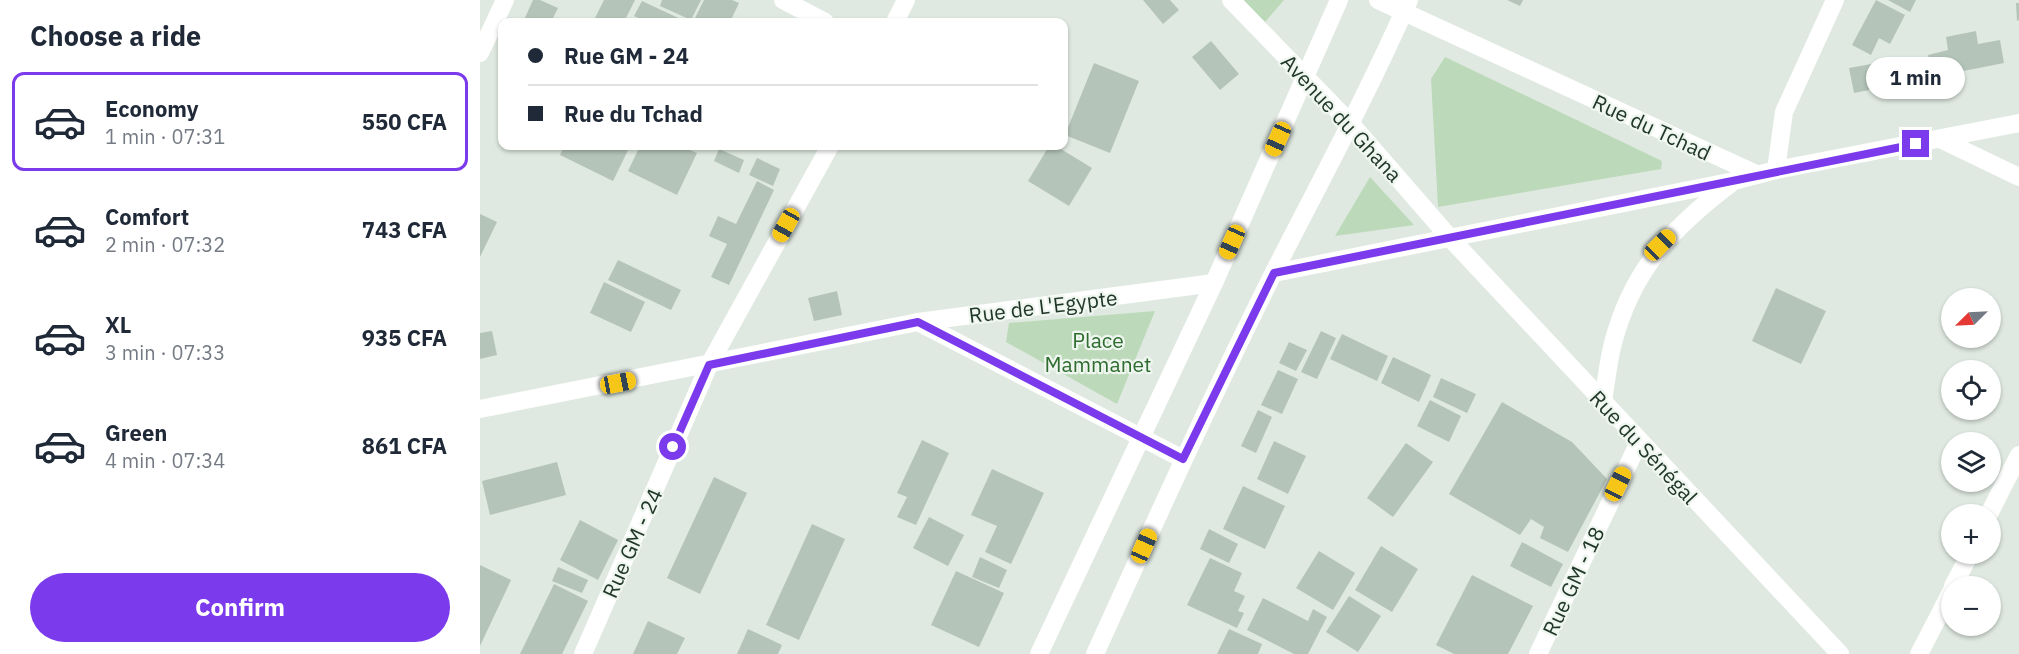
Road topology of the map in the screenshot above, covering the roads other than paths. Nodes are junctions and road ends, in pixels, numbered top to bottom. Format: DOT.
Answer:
graph roads {
  1 [pos="505,0"];
  2 [pos="783,0"];
  3 [pos="906,0"];
  4 [pos="1231,0"];
  5 [pos="1339,0"];
  6 [pos="1378,0"];
  7 [pos="1835,0"];
  8 [pos="1407,5"];
  9 [pos="817,18"];
  10 [pos="897,18"];
  11 [pos="480,53"];
  12 [pos="1306,77"];
  13 [pos="2019,123"];
  14 [pos="1351,124"];
  15 [pos="1940,139"];
  16 [pos="828,150"];
  17 [pos="1776,170"];
  18 [pos="1756,174"];
  19 [pos="2019,177"];
  20 [pos="1734,181"];
  21 [pos="1450,238"];
  22 [pos="1274,273"];
  23 [pos="1214,283"];
  24 [pos="918,322"];
  25 [pos="709,365"];
  26 [pos="1603,402"];
  27 [pos="480,409"];
  28 [pos="1140,437"];
  29 [pos="1639,442"];
  30 [pos="2019,455"];
  31 [pos="1183,459"];
  32 [pos="1994,504"];
  33 [pos="1941,611"];
  34 [pos="583,654"];
  35 [pos="1039,654"];
  36 [pos="1095,654"];
  37 [pos="1538,654"];
  38 [pos="1840,654"];
  39 [pos="1920,654"];
  1 -- 11 [label="street"];
  2 -- 9 [label="street"];
  3 -- 10 [label="street"];
  4 -- 12 [label="street, Avenue du Ghana"];
  5 -- 12 [label="street"];
  6 -- 8 [label="street"];
  7 -- 17 [label="street"];
  8 -- 14 [label="street"];
  8 -- 18 [label="street, Rue du Tchad"];
  12 -- 14 [label="street, Avenue du Ghana"];
  12 -- 23 [label="street"];
  13 -- 15 [label="street"];
  14 -- 21 [label="street, Avenue du Ghana"];
  14 -- 22 [label="street"];
  15 -- 17 [label="street"];
  15 -- 19 [label="street"];
  16 -- 25 [label="street, Rue GM - 24"];
  17 -- 18 [label="street"];
  18 -- 20 [label="street"];
  20 -- 21 [label="street"];
  20 -- 26 [label="street"];
  21 -- 22 [label="street"];
  21 -- 26 [label="street, Rue du Sénégal"];
  22 -- 31 [label="street"];
  23 -- 24 [label="street, Rue de L'Egypte"];
  23 -- 28 [label="street"];
  24 -- 25 [label="street"];
  24 -- 28 [label="street, Rue de L'Egypte"];
  25 -- 27 [label="street"];
  25 -- 34 [label="street, Rue GM - 24"];
  26 -- 29 [label="street, Rue du Sénégal"];
  28 -- 31 [label="street, Rue de L'Egypte"];
  28 -- 35 [label="street"];
  29 -- 37 [label="street, Rue GM - 18"];
  29 -- 38 [label="street, Rue du Sénégal"];
  30 -- 32 [label="street"];
  31 -- 36 [label="street"];
  33 -- 39 [label="street"];
}
